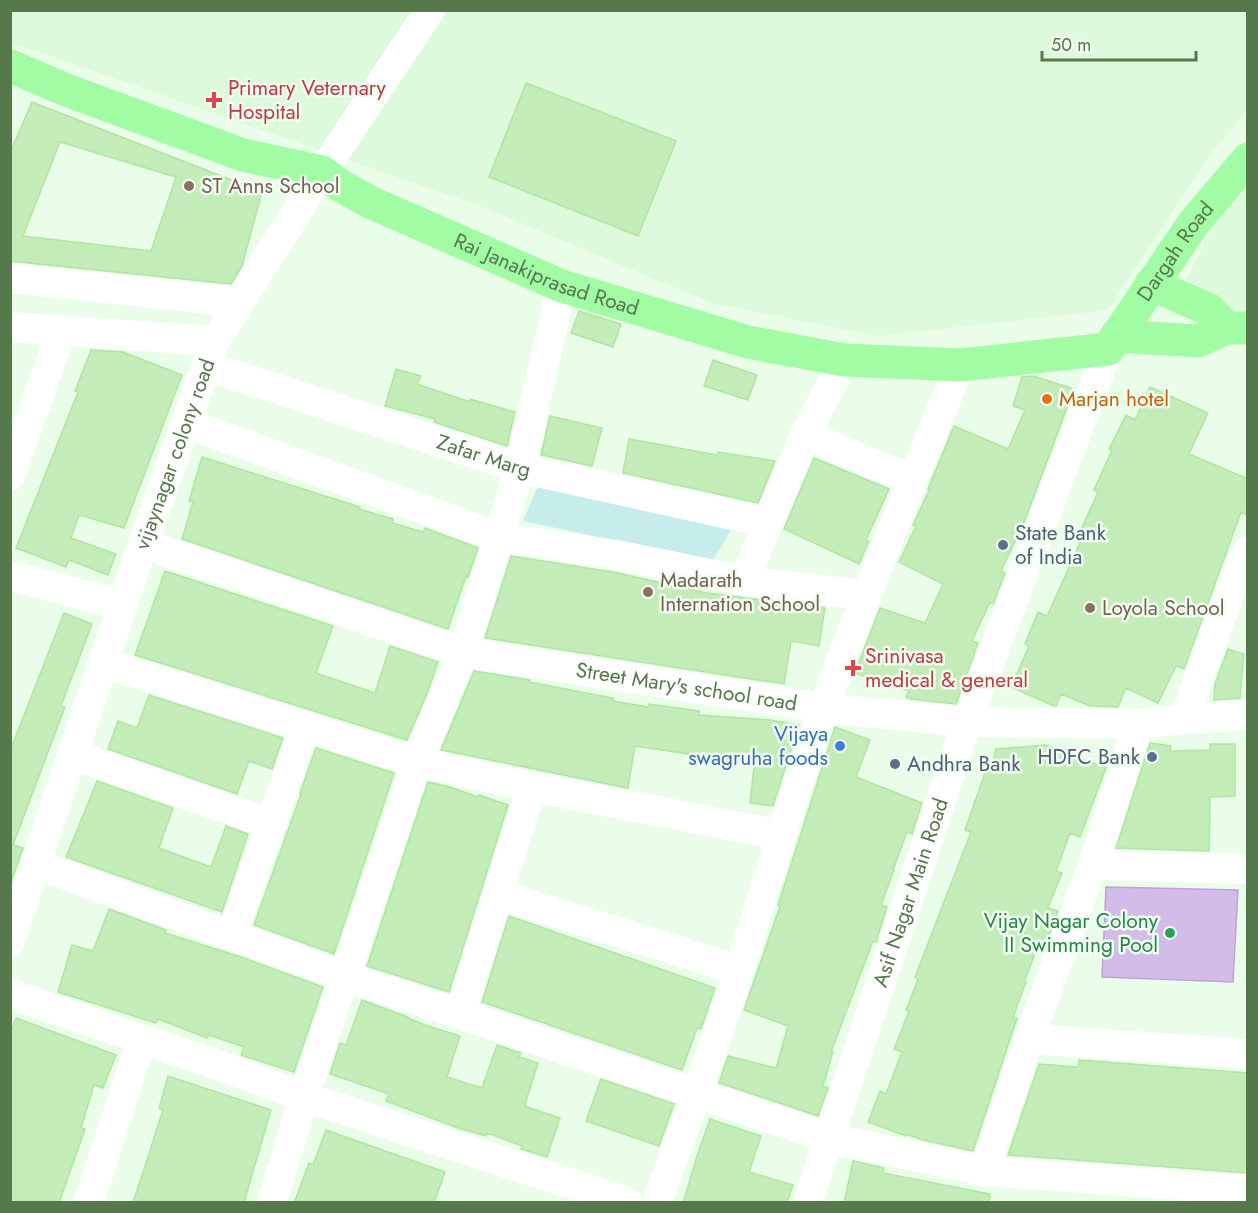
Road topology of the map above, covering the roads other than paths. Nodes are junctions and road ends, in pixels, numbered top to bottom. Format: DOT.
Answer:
graph roads {
  1 [pos="430,10"];
  2 [pos="12,71"];
  3 [pos="1248,159"];
  4 [pos="322,172"];
  5 [pos="10,278"];
  6 [pos="1151,284"];
  7 [pos="562,286"];
  8 [pos="239,302"];
  9 [pos="10,327"];
  10 [pos="1237,328"];
  11 [pos="62,330"];
  12 [pos="1112,343"];
  13 [pos="211,354"];
  14 [pos="844,360"];
  15 [pos="960,365"];
  16 [pos="186,423"];
  17 [pos="805,435"];
  18 [pos="519,468"];
  19 [pos="10,476"];
  20 [pos="912,480"];
  21 [pos="768,523"];
  22 [pos="500,537"];
  23 [pos="143,544"];
  24 [pos="1244,564"];
  25 [pos="10,576"];
  26 [pos="744,581"];
  27 [pos="866,595"];
  28 [pos="123,605"];
  29 [pos="463,652"];
  30 [pos="104,663"];
  31 [pos="824,708"];
  32 [pos="1248,716"];
  33 [pos="1184,719"];
  34 [pos="967,722"];
  35 [pos="1138,724"];
  36 [pos="305,726"];
  37 [pos="74,755"];
  38 [pos="417,762"];
  39 [pos="531,788"];
  40 [pos="271,824"];
  41 [pos="780,835"];
  42 [pos="37,865"];
  43 [pos="1093,865"];
  44 [pos="1248,869"];
  45 [pos="499,894"];
  46 [pos="232,935"];
  47 [pos="10,941"];
  48 [pos="739,970"];
  49 [pos="346,977"];
  50 [pos="10,994"];
  51 [pos="460,1014"];
  52 [pos="142,1039"];
  53 [pos="1029,1039"];
  54 [pos="1248,1054"];
  55 [pos="698,1093"];
  56 [pos="304,1097"];
  57 [pos="830,1138"];
  58 [pos="984,1171"];
  59 [pos="1248,1190"];
  60 [pos="1188,1194"];
  61 [pos="89,1203"];
  62 [pos="272,1203"];
  63 [pos="628,1203"];
  64 [pos="657,1203"];
  65 [pos="808,1203"];
  1 -- 4 [label="street, vijaynagar colony road"];
  2 -- 4 [label="main road, Rai Janakiprasad Road"];
  3 -- 6 [label="main road, Dargah Road"];
  4 -- 7 [label="main road, Rai Janakiprasad Road"];
  4 -- 8 [label="street, vijaynagar colony road"];
  5 -- 8 [label="street"];
  6 -- 10 [label="main road"];
  6 -- 12 [label="main road, Dargah Road"];
  7 -- 14 [label="main road, Rai Janakiprasad Road"];
  7 -- 18 [label="street"];
  8 -- 13 [label="street, vijaynagar colony road"];
  9 -- 11 [label="street, Zafar Marg"];
  10 -- 12 [label="main road, Rai Janakiprasad Road"];
  11 -- 13 [label="street, Zafar Marg"];
  11 -- 19 [label="street"];
  12 -- 15 [label="main road, Rai Janakiprasad Road"];
  12 -- 34 [label="street, Asif Nagar Main Road"];
  13 -- 16 [label="street, vijaynagar colony road"];
  13 -- 18 [label="street, Zafar Marg"];
  14 -- 15 [label="main road, Rai Janakiprasad Road"];
  14 -- 17 [label="street"];
  15 -- 20 [label="street"];
  16 -- 22 [label="street"];
  16 -- 23 [label="street, vijaynagar colony road"];
  17 -- 20 [label="street"];
  17 -- 21 [label="street"];
  18 -- 21 [label="street, Zafar Marg"];
  18 -- 22 [label="street"];
  20 -- 27 [label="street"];
  21 -- 26 [label="street"];
  22 -- 26 [label="street"];
  22 -- 29 [label="street"];
  23 -- 28 [label="street, vijaynagar colony road"];
  23 -- 29 [label="street, Street Mary's school road"];
  24 -- 33 [label="street"];
  25 -- 28 [label="street"];
  26 -- 27 [label="street"];
  27 -- 31 [label="street"];
  28 -- 30 [label="street, vijaynagar colony road"];
  29 -- 31 [label="street, Street Mary's school road"];
  29 -- 38 [label="street"];
  30 -- 36 [label="street"];
  30 -- 37 [label="street, vijaynagar colony road"];
  31 -- 34 [label="street, Street Mary's school road"];
  31 -- 41 [label="street"];
  32 -- 33 [label="street, Street Mary's school road"];
  33 -- 35 [label="street, Street Mary's school road"];
  34 -- 35 [label="street, Street Mary's school road"];
  34 -- 57 [label="street, Asif Nagar Main Road"];
  35 -- 43 [label="street"];
  36 -- 38 [label="street"];
  36 -- 40 [label="street"];
  37 -- 40 [label="street"];
  37 -- 42 [label="street, vijaynagar colony road"];
  38 -- 39 [label="street"];
  38 -- 49 [label="street"];
  39 -- 41 [label="street"];
  39 -- 45 [label="street"];
  40 -- 46 [label="street"];
  41 -- 48 [label="street"];
  42 -- 46 [label="street"];
  42 -- 47 [label="street, vijaynagar colony road"];
  43 -- 44 [label="street"];
  43 -- 53 [label="street"];
  45 -- 48 [label="street"];
  45 -- 51 [label="street"];
  46 -- 49 [label="street"];
  48 -- 55 [label="street"];
  49 -- 51 [label="street"];
  49 -- 56 [label="street"];
  50 -- 52 [label="street"];
  51 -- 55 [label="street"];
  52 -- 56 [label="street"];
  52 -- 61 [label="street"];
  53 -- 54 [label="street"];
  53 -- 58 [label="street"];
  55 -- 57 [label="street"];
  55 -- 64 [label="street"];
  56 -- 62 [label="street"];
  56 -- 63 [label="street"];
  57 -- 58 [label="street"];
  57 -- 65 [label="street, Asif Nagar Main Road"];
  58 -- 60 [label="street"];
  59 -- 60 [label="street"];
}
